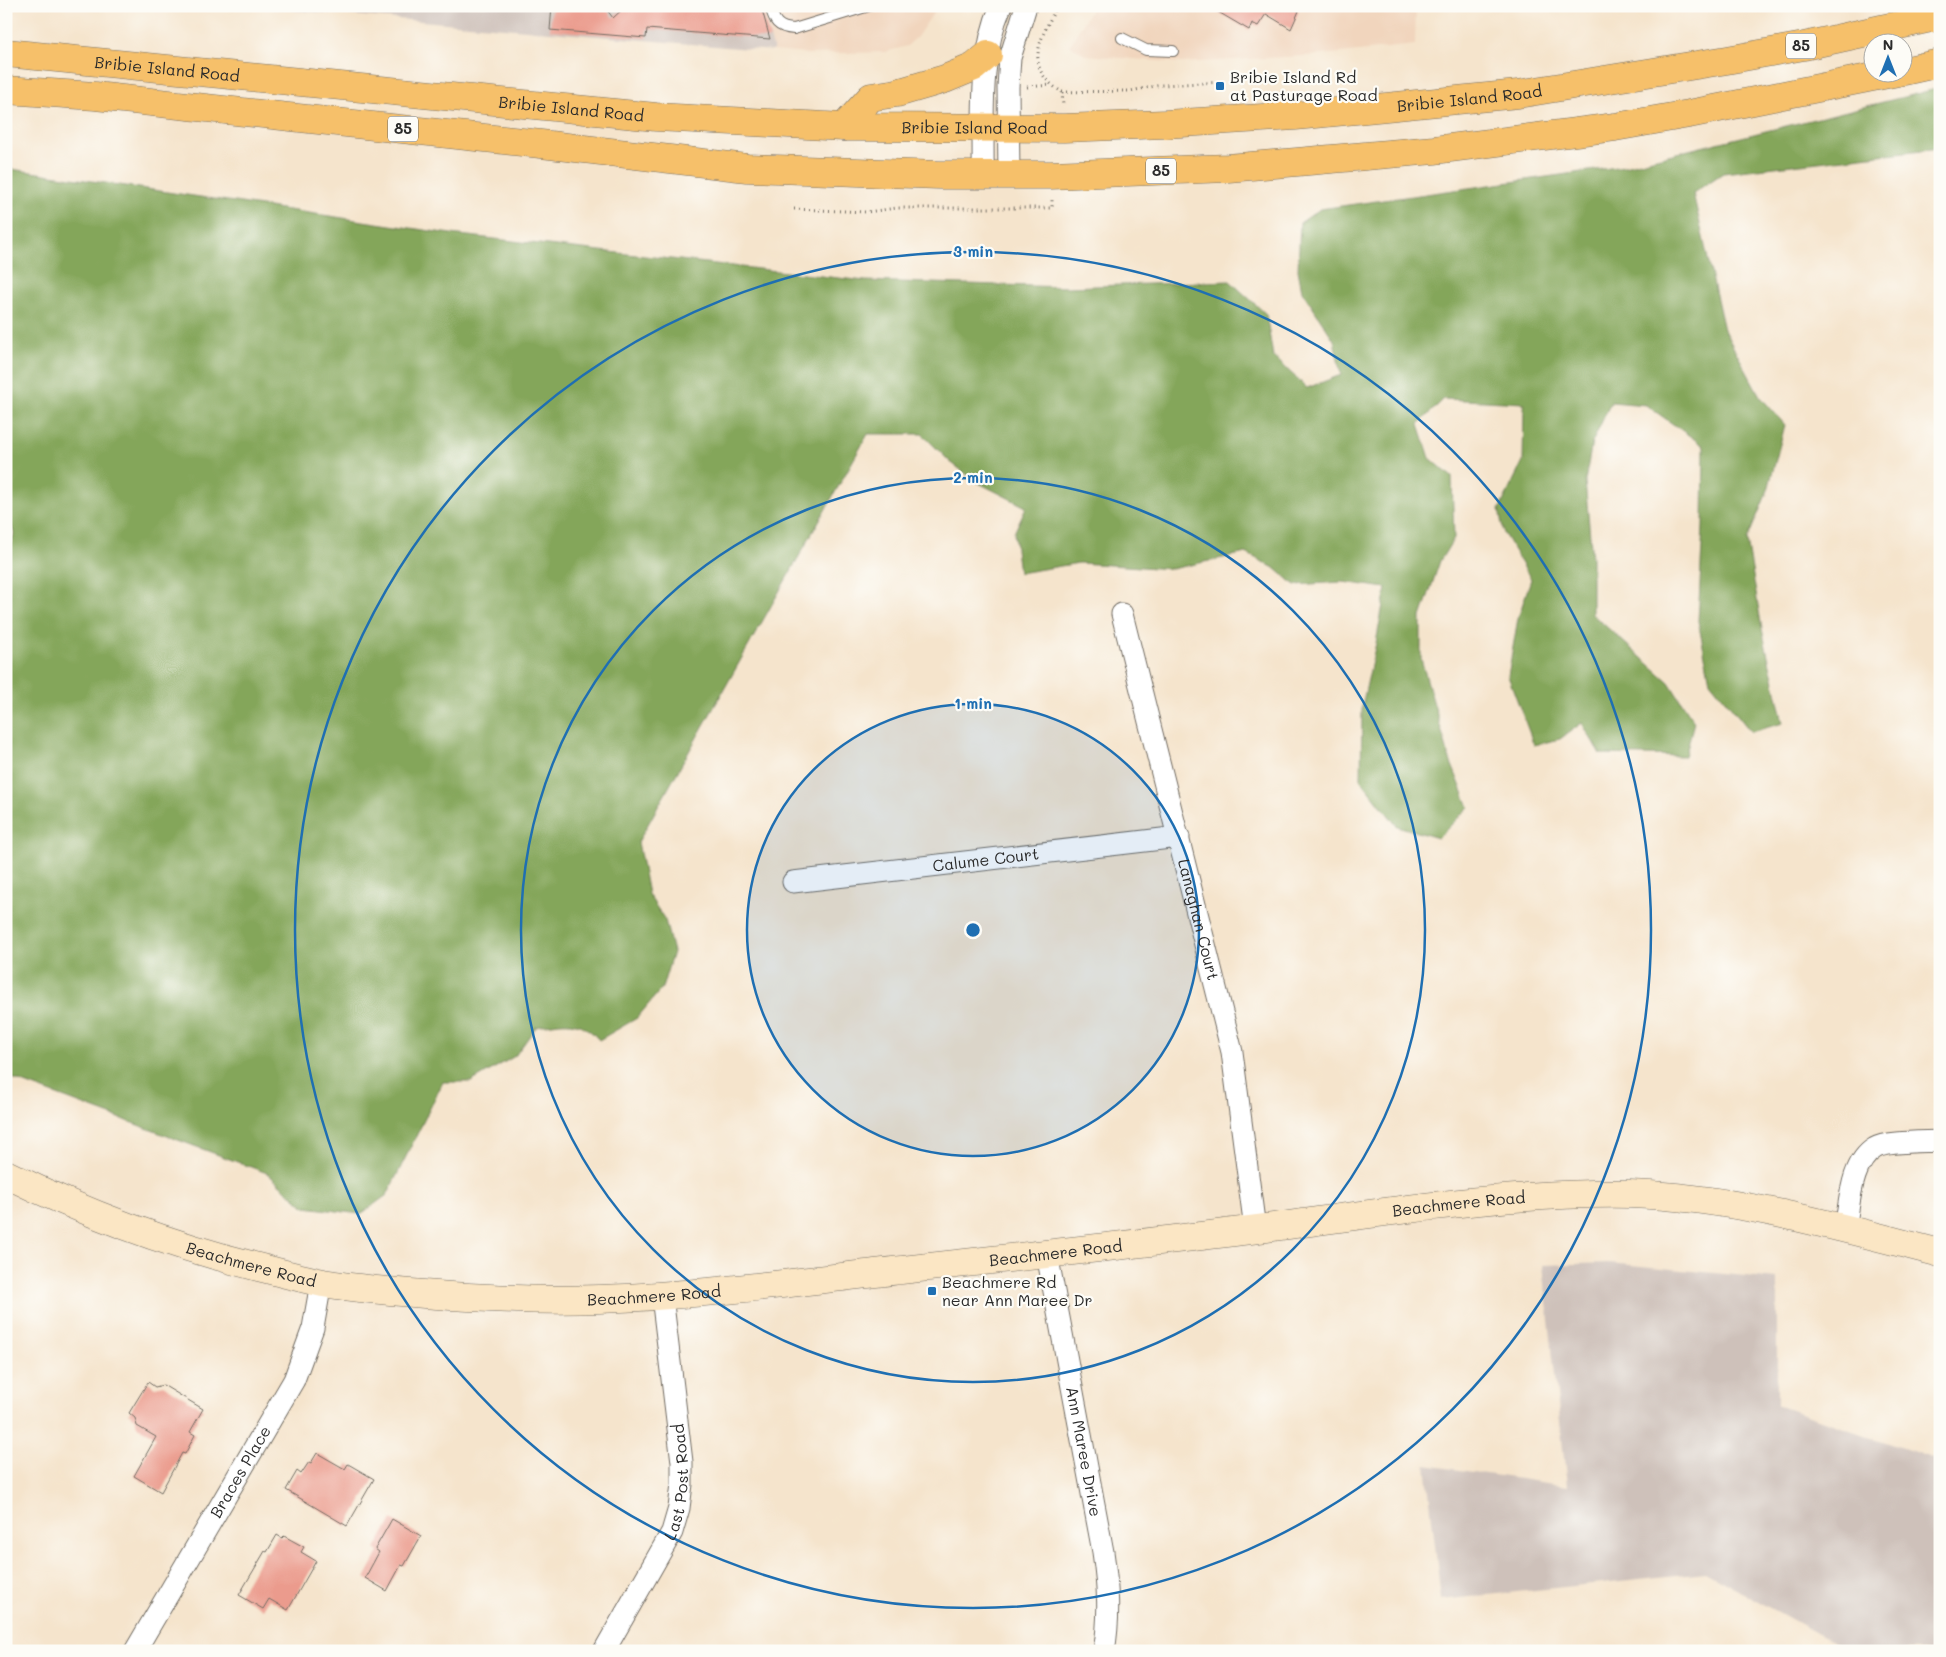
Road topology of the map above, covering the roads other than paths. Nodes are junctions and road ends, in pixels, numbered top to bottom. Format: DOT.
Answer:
graph roads {
  1 [pos="770,6"];
  2 [pos="1001,6"];
  3 [pos="1026,6"];
  4 [pos="865,7"];
  5 [pos="1940,16"];
  6 [pos="1122,38"];
  7 [pos="1173,51"];
  8 [pos="6,53"];
  9 [pos="988,54"];
  10 [pos="1940,63"];
  11 [pos="1914,69"];
  12 [pos="1864,79"];
  13 [pos="6,90"];
  14 [pos="844,126"];
  15 [pos="996,129"];
  16 [pos="996,175"];
  17 [pos="1122,614"];
  18 [pos="1179,837"];
  19 [pos="793,882"];
  20 [pos="1940,1141"];
  21 [pos="6,1174"];
  22 [pos="1255,1229"];
  23 [pos="1845,1229"];
  24 [pos="1940,1253"];
  25 [pos="1047,1254"];
  26 [pos="321,1283"];
  27 [pos="662,1296"];
  28 [pos="135,1651"];
  29 [pos="604,1651"];
  30 [pos="1104,1651"];
  1 -- 4 [label="lane"];
  2 -- 9 [label="street"];
  3 -- 15 [label="street"];
  5 -- 15 [label="main road, Bribie Island Road / 85"];
  6 -- 7 [label="lane"];
  8 -- 14 [label="main road, Bribie Island Road / 85"];
  9 -- 14 [label="main road"];
  9 -- 15 [label="street"];
  10 -- 11 [label="main road"];
  12 -- 16 [label="main road, 85"];
  13 -- 16 [label="main road, 85"];
  14 -- 15 [label="main road, Bribie Island Road / 85"];
  15 -- 16 [label="street"];
  17 -- 18 [label="street, Lanaghan Court"];
  18 -- 19 [label="street, Calume Court"];
  18 -- 22 [label="street, Lanaghan Court"];
  20 -- 23 [label="street"];
  21 -- 26 [label="main road, Beachmere Road"];
  22 -- 23 [label="main road, Beachmere Road"];
  22 -- 25 [label="main road, Beachmere Road"];
  23 -- 24 [label="main road, Beachmere Road"];
  25 -- 27 [label="main road, Beachmere Road"];
  25 -- 30 [label="street, Ann Maree Drive"];
  26 -- 27 [label="main road, Beachmere Road"];
  26 -- 28 [label="street, Braces Place"];
  27 -- 29 [label="street, Last Post Road"];
}
